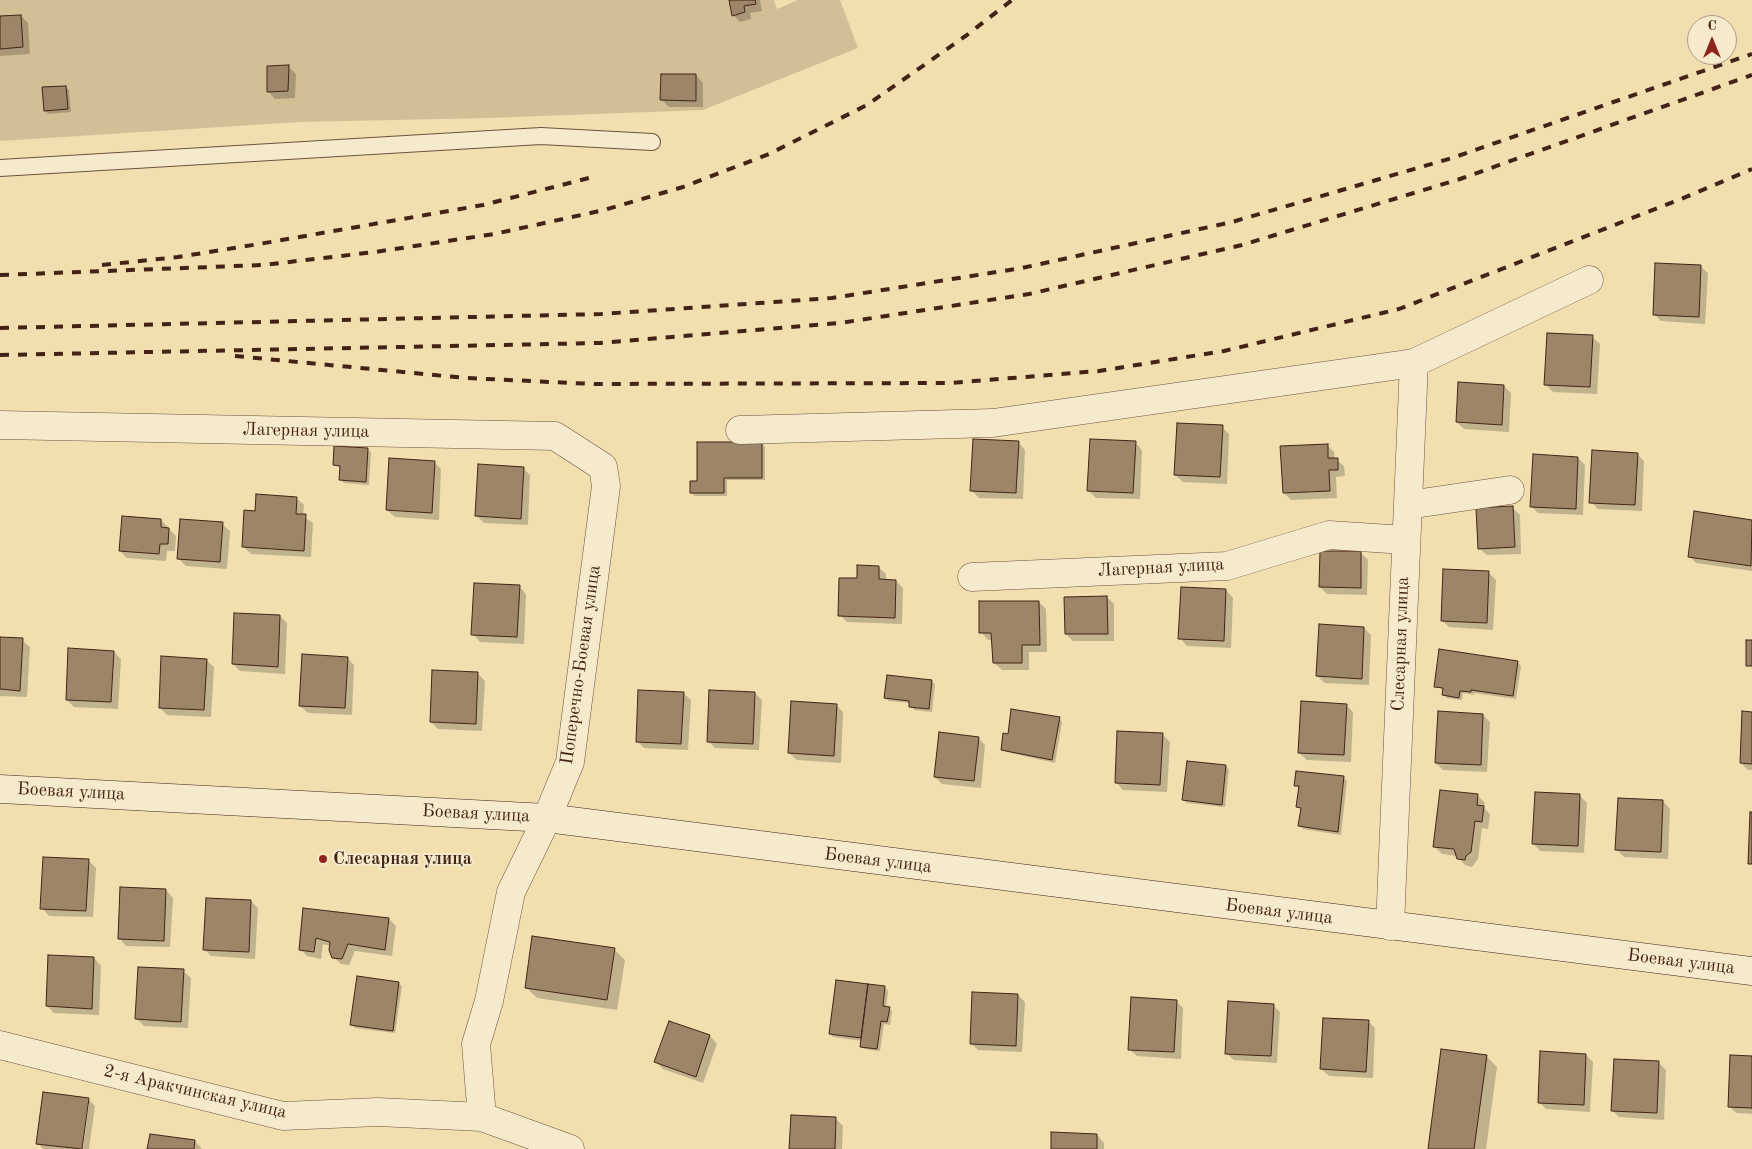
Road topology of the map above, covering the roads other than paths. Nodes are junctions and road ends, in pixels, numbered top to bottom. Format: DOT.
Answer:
graph roads {
  1 [pos="652,142"];
  2 [pos="0,168"];
  3 [pos="1589,280"];
  4 [pos="1414,363"];
  5 [pos="0,425"];
  6 [pos="740,430"];
  7 [pos="603,467"];
  8 [pos="1510,490"];
  9 [pos="1408,505"];
  10 [pos="1405,540"];
  11 [pos="972,577"];
  12 [pos="0,789"];
  13 [pos="547,818"];
  14 [pos="1390,926"];
  15 [pos="1752,971"];
  16 [pos="0,1045"];
  17 [pos="482,1118"];
  18 [pos="570,1149"];
  1 -- 2 [label="lane"];
  3 -- 4 [label="street"];
  4 -- 6 [label="street"];
  4 -- 9 [label="street, Слесарная улица"];
  5 -- 7 [label="street, Лагерная улица"];
  7 -- 13 [label="street, Поперечно-Боевая улица"];
  8 -- 9 [label="street"];
  9 -- 10 [label="street, Слесарная улица"];
  10 -- 11 [label="street, Лагерная улица"];
  10 -- 14 [label="street, Слесарная улица"];
  12 -- 13 [label="street, Боевая улица"];
  13 -- 14 [label="street, Боевая улица"];
  13 -- 17 [label="street, Поперечно-Боевая улица"];
  14 -- 15 [label="street, Боевая улица"];
  16 -- 17 [label="street, 2-я Аракчинская улица"];
  17 -- 18 [label="street, 2-я Аракчинская улица"];
}
